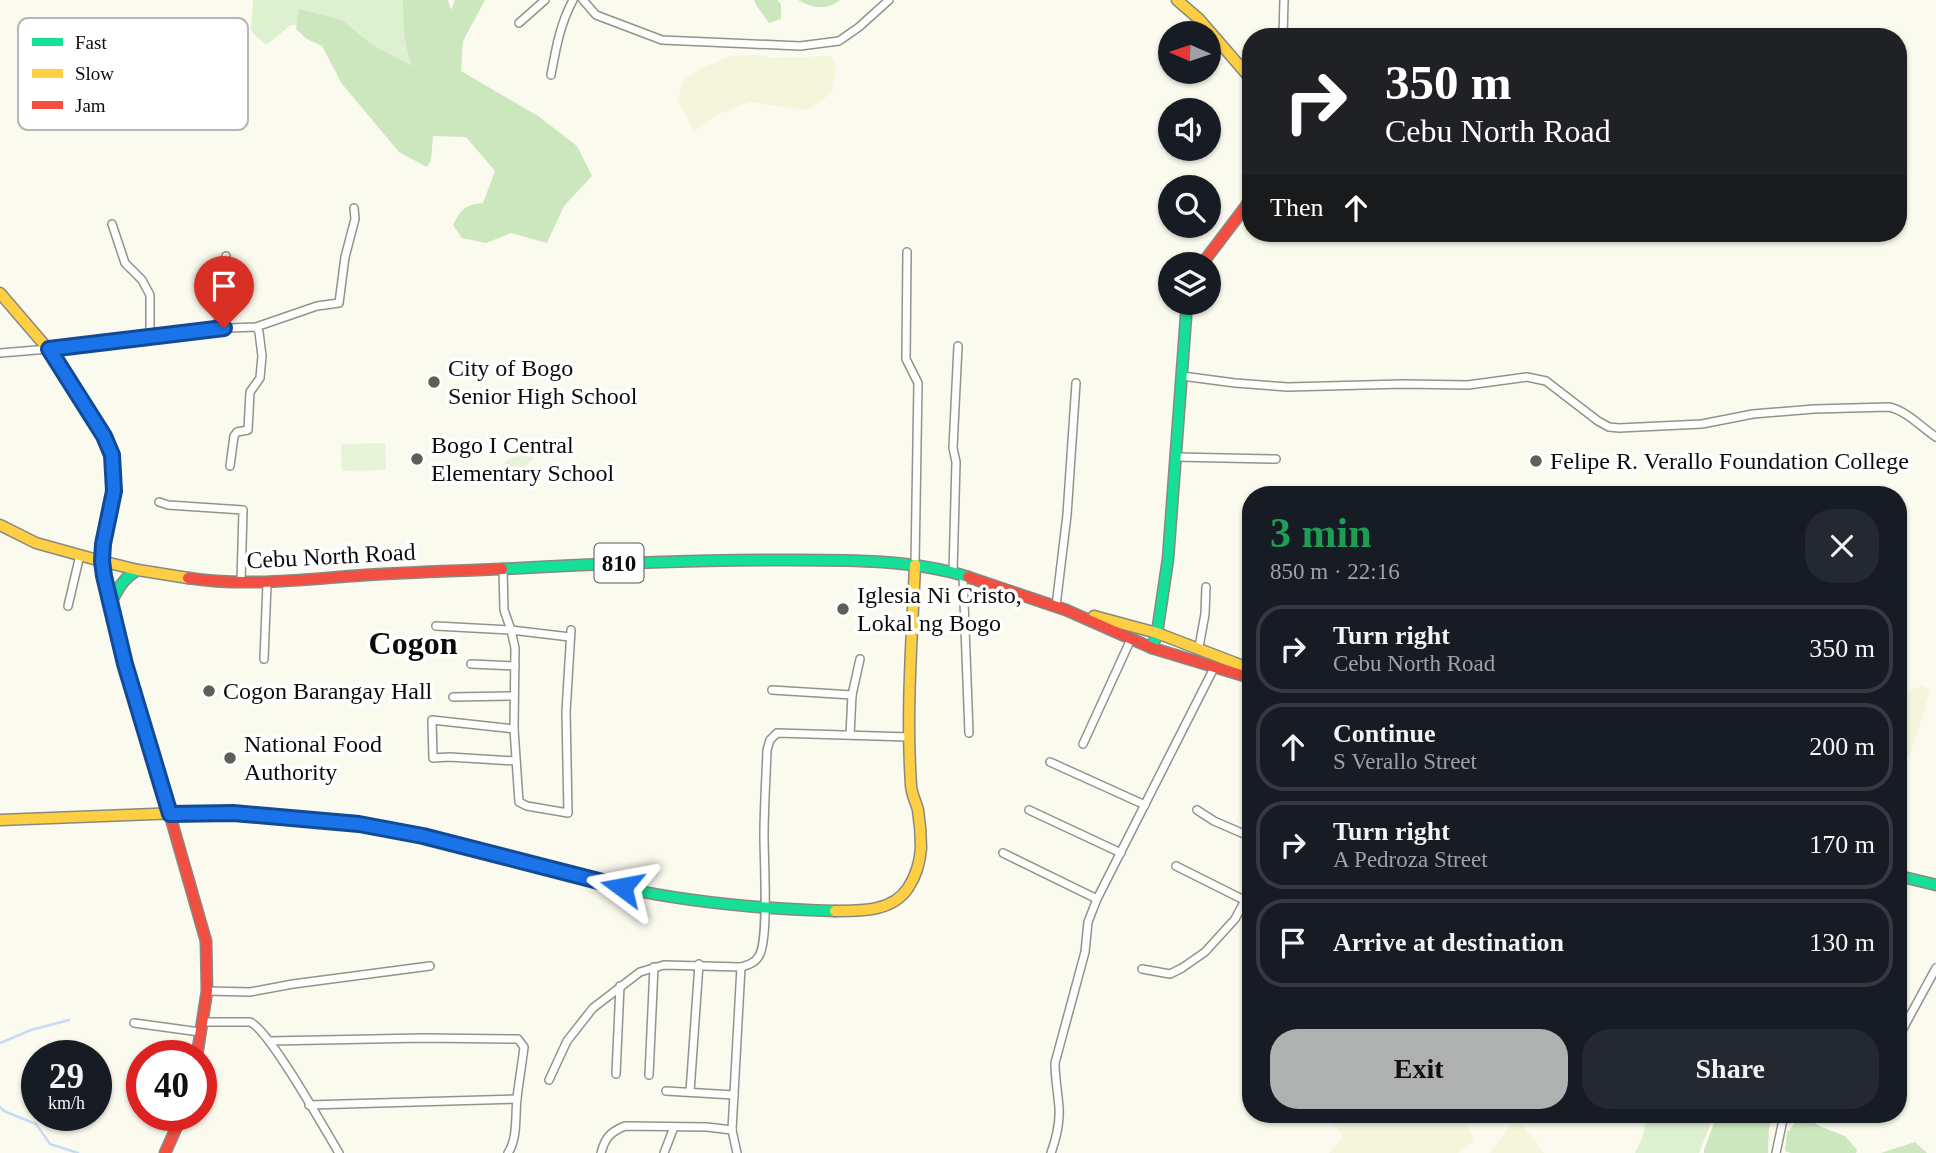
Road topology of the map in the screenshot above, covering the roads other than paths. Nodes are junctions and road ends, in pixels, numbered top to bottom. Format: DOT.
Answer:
graph roads {
  1 [pos="545,0"];
  2 [pos="573,0"];
  3 [pos="583,0"];
  4 [pos="889,0"];
  5 [pos="1177,0"];
  6 [pos="1284,0"];
  7 [pos="519,23"];
  8 [pos="1283,28"];
  9 [pos="1242,69"];
  10 [pos="551,75"];
  11 [pos="354,208"];
  12 [pos="1242,211"];
  13 [pos="112,224"];
  14 [pos="907,251"];
  15 [pos="1211,252"];
  16 [pos="226,256"];
  17 [pos="0,293"];
  18 [pos="1186,315"];
  19 [pos="256,327"];
  20 [pos="216,328"];
  21 [pos="150,336"];
  22 [pos="958,346"];
  23 [pos="49,349"];
  24 [pos="0,353"];
  25 [pos="1182,376"];
  26 [pos="1076,383"];
  27 [pos="1936,437"];
  28 [pos="1175,457"];
  29 [pos="1276,459"];
  30 [pos="230,466"];
  31 [pos="159,502"];
  32 [pos="0,525"];
  33 [pos="80,555"];
  34 [pos="102,561"];
  35 [pos="915,565"];
  36 [pos="503,569"];
  37 [pos="138,570"];
  38 [pos="958,573"];
  39 [pos="241,583"];
  40 [pos="267,583"];
  41 [pos="1206,587"];
  42 [pos="110,605"];
  43 [pos="68,606"];
  44 [pos="1061,608"];
  45 [pos="436,626"];
  46 [pos="511,630"];
  47 [pos="1157,632"];
  48 [pos="1131,639"];
  49 [pos="1176,639"];
  50 [pos="1199,647"];
  51 [pos="1152,648"];
  52 [pos="1170,654"];
  53 [pos="1218,656"];
  54 [pos="264,659"];
  55 [pos="860,659"];
  56 [pos="471,664"];
  57 [pos="1242,665"];
  58 [pos="515,666"];
  59 [pos="1214,668"];
  60 [pos="1242,676"];
  61 [pos="772,690"];
  62 [pos="852,695"];
  63 [pos="513,696"];
  64 [pos="453,697"];
  65 [pos="514,729"];
  66 [pos="969,733"];
  67 [pos="850,735"];
  68 [pos="909,737"];
  69 [pos="1083,744"];
  70 [pos="516,761"];
  71 [pos="1050,762"];
  72 [pos="1145,805"];
  73 [pos="1029,810"];
  74 [pos="1197,810"];
  75 [pos="170,814"];
  76 [pos="0,820"];
  77 [pos="1242,833"];
  78 [pos="1003,853"];
  79 [pos="1121,853"];
  80 [pos="1177,866"];
  81 [pos="1907,878"];
  82 [pos="1936,885"];
  83 [pos="1097,899"];
  84 [pos="1242,899"];
  85 [pos="1242,907"];
  86 [pos="765,908"];
  87 [pos="699,964"];
  88 [pos="430,966"];
  89 [pos="654,967"];
  90 [pos="741,967"];
  91 [pos="1936,968"];
  92 [pos="1142,969"];
  93 [pos="620,986"];
  94 [pos="207,991"];
  95 [pos="1907,1021"];
  96 [pos="134,1023"];
  97 [pos="202,1027"];
  98 [pos="200,1040"];
  99 [pos="270,1041"];
  100 [pos="616,1074"];
  101 [pos="649,1075"];
  102 [pos="549,1080"];
  103 [pos="666,1091"];
  104 [pos="690,1092"];
  105 [pos="734,1095"];
  106 [pos="517,1099"];
  107 [pos="309,1104"];
  108 [pos="1782,1123"];
  109 [pos="674,1127"];
  110 [pos="732,1130"];
  111 [pos="175,1131"];
  112 [pos="166,1152"];
  113 [pos="339,1153"];
  114 [pos="508,1153"];
  115 [pos="601,1153"];
  116 [pos="664,1153"];
  117 [pos="737,1153"];
  118 [pos="1051,1153"];
  119 [pos="1776,1153"];
  1 -- 7 [label="street"];
  2 -- 10 [label="street"];
  3 -- 4 [label="street"];
  5 -- 9 [label="main road"];
  6 -- 8 [label="street"];
  11 -- 19 [label="street"];
  12 -- 15 [label="main road"];
  13 -- 21 [label="street"];
  14 -- 35 [label="street"];
  16 -- 20 [label="street"];
  17 -- 23 [label="main road"];
  18 -- 25 [label="main road"];
  19 -- 20 [label="street"];
  19 -- 30 [label="street"];
  20 -- 21 [label="street"];
  21 -- 23 [label="street"];
  22 -- 38 [label="street"];
  23 -- 24 [label="street"];
  23 -- 34 [label="main road"];
  25 -- 27 [label="street"];
  25 -- 28 [label="main road"];
  26 -- 44 [label="street"];
  28 -- 29 [label="street"];
  28 -- 47 [label="main road"];
  31 -- 39 [label="street"];
  32 -- 33 [label="main road, Cebu North Road"];
  33 -- 34 [label="main road, Cebu North Road"];
  33 -- 43 [label="street"];
  34 -- 37 [label="main road, Cebu North Road / 810"];
  34 -- 42 [label="main road"];
  35 -- 36 [label="main road, Cebu North Road / 810"];
  35 -- 38 [label="main road, Cebu North Road / 810"];
  35 -- 68 [label="main road"];
  36 -- 40 [label="main road, Cebu North Road / 810"];
  36 -- 46 [label="street"];
  37 -- 39 [label="main road, Cebu North Road / 810"];
  37 -- 42 [label="main road"];
  38 -- 44 [label="main road, Cebu North Road / 810"];
  38 -- 66 [label="street"];
  39 -- 40 [label="main road, Cebu North Road / 810"];
  40 -- 54 [label="street"];
  41 -- 50 [label="street"];
  42 -- 75 [label="main road"];
  44 -- 47 [label="main road, Cebu North Road / 810"];
  44 -- 48 [label="main road, Cebu North Road / 810"];
  45 -- 46 [label="street"];
  46 -- 58 [label="street"];
  46 -- 70 [label="street"];
  47 -- 49 [label="main road, Cebu North Road / 810"];
  47 -- 51 [label="main road"];
  48 -- 51 [label="main road, Cebu North Road / 810"];
  48 -- 69 [label="street"];
  49 -- 50 [label="main road, Cebu North Road / 810"];
  49 -- 52 [label="main road"];
  50 -- 53 [label="main road, Cebu North Road / 810"];
  51 -- 52 [label="main road, Cebu North Road / 810"];
  52 -- 59 [label="main road, Cebu North Road / 810"];
  53 -- 57 [label="main road, Cebu North Road / 810"];
  53 -- 59 [label="street"];
  55 -- 62 [label="street"];
  56 -- 58 [label="street"];
  58 -- 63 [label="street"];
  59 -- 60 [label="main road, Cebu North Road / 810"];
  59 -- 72 [label="street"];
  61 -- 62 [label="street"];
  62 -- 67 [label="street"];
  63 -- 64 [label="street"];
  63 -- 65 [label="street"];
  65 -- 70 [label="street"];
  65 -- 70 [label="street"];
  67 -- 68 [label="street"];
  67 -- 86 [label="street"];
  68 -- 86 [label="main road"];
  71 -- 72 [label="street"];
  72 -- 79 [label="street"];
  73 -- 79 [label="street"];
  74 -- 77 [label="street"];
  75 -- 76 [label="main road"];
  75 -- 86 [label="main road"];
  75 -- 94 [label="main road"];
  78 -- 83 [label="street"];
  79 -- 83 [label="street"];
  80 -- 84 [label="street"];
  81 -- 82 [label="main road"];
  83 -- 118 [label="street"];
  85 -- 92 [label="street"];
  86 -- 90 [label="street"];
  87 -- 89 [label="street"];
  87 -- 90 [label="street"];
  87 -- 104 [label="street"];
  88 -- 94 [label="street"];
  89 -- 93 [label="street"];
  89 -- 101 [label="street"];
  90 -- 105 [label="street"];
  91 -- 95 [label="street"];
  93 -- 100 [label="street"];
  93 -- 102 [label="street"];
  94 -- 97 [label="main road"];
  96 -- 97 [label="street"];
  97 -- 98 [label="main road"];
  97 -- 99 [label="street"];
  99 -- 106 [label="street"];
  99 -- 107 [label="street"];
  103 -- 104 [label="street"];
  104 -- 105 [label="street"];
  105 -- 110 [label="street"];
  106 -- 107 [label="street"];
  106 -- 114 [label="street"];
  107 -- 113 [label="street"];
  108 -- 119 [label="street"];
  109 -- 110 [label="street"];
  109 -- 115 [label="street"];
  109 -- 116 [label="street"];
  110 -- 117 [label="street"];
  111 -- 112 [label="main road"];
}
